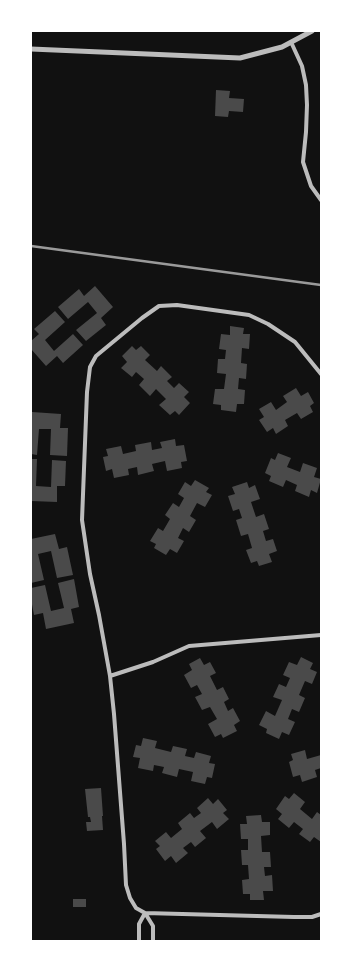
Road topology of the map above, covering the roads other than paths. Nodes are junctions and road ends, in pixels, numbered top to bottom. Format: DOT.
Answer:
graph roads {
  1 [pos="312,31"];
  2 [pos="291,42"];
  3 [pos="31,49"];
  4 [pos="321,200"];
  5 [pos="321,374"];
  6 [pos="321,635"];
  7 [pos="110,676"];
  8 [pos="145,914"];
  9 [pos="321,914"];
  10 [pos="139,941"];
  11 [pos="153,941"];
  1 -- 2 [label="street"];
  2 -- 3 [label="street"];
  2 -- 4 [label="street"];
  5 -- 7 [label="street"];
  6 -- 7 [label="street"];
  7 -- 8 [label="street"];
  8 -- 9 [label="street"];
  8 -- 10 [label="street"];
  8 -- 11 [label="street"];
}
